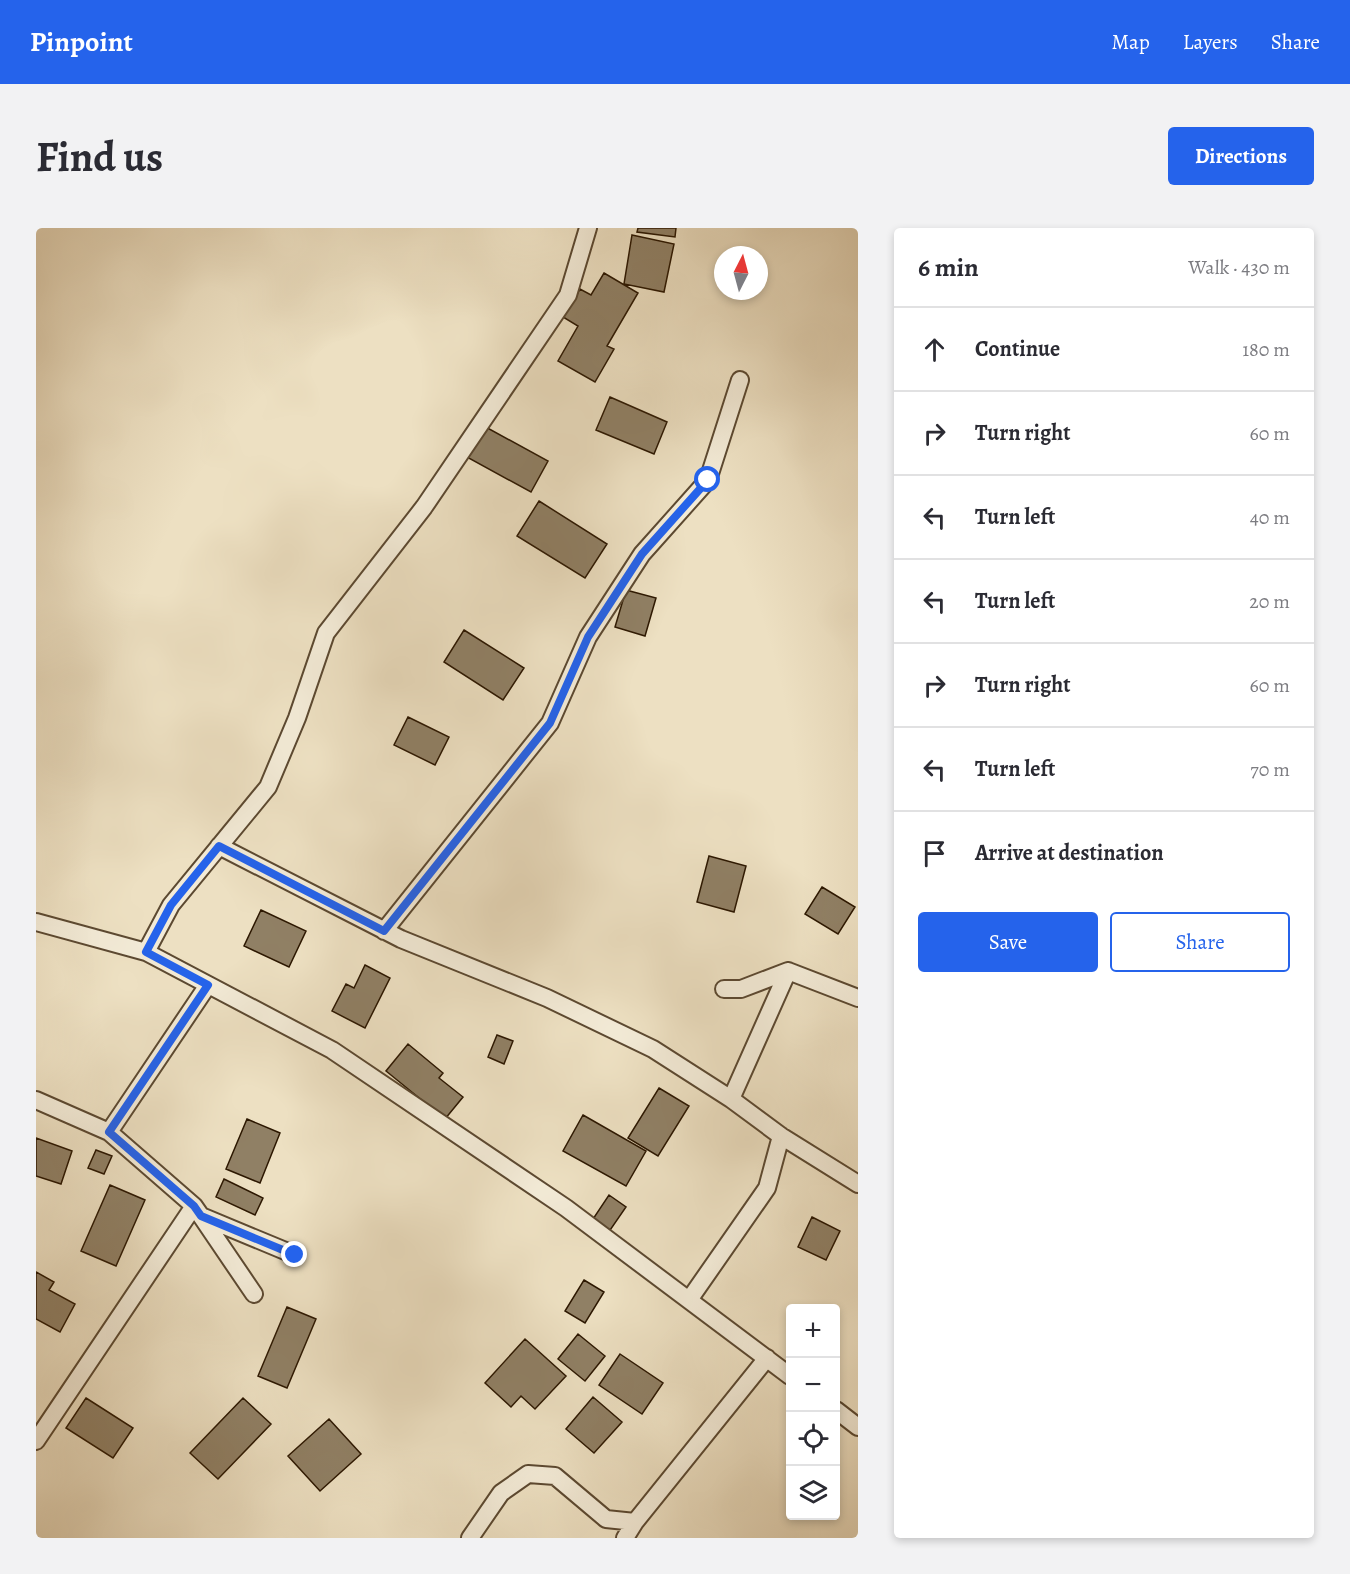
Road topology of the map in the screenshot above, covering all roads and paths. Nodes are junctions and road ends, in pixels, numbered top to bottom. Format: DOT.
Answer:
graph roads {
  1 [pos="588,228"];
  2 [pos="740,380"];
  3 [pos="219,846"];
  4 [pos="36,922"];
  5 [pos="384,931"];
  6 [pos="146,952"];
  7 [pos="788,971"];
  8 [pos="208,985"];
  9 [pos="724,989"];
  10 [pos="858,998"];
  11 [pos="731,1099"];
  12 [pos="36,1100"];
  13 [pos="109,1132"];
  14 [pos="781,1136"];
  15 [pos="858,1184"];
  16 [pos="198,1211"];
  17 [pos="295,1255"];
  18 [pos="254,1294"];
  19 [pos="689,1300"];
  20 [pos="767,1358"];
  21 [pos="786,1373"];
  22 [pos="839,1412"];
  23 [pos="858,1427"];
  24 [pos="36,1441"];
  25 [pos="635,1522"];
  26 [pos="470,1538"];
  27 [pos="625,1538"];
  1 -- 3 [label="street"];
  2 -- 5 [label="street"];
  3 -- 5 [label="street"];
  3 -- 6 [label="street"];
  4 -- 6 [label="street"];
  5 -- 11 [label="street"];
  6 -- 8 [label="street"];
  7 -- 9 [label="street"];
  7 -- 10 [label="street"];
  7 -- 11 [label="street"];
  8 -- 13 [label="street"];
  8 -- 19 [label="street"];
  11 -- 14 [label="street"];
  12 -- 13 [label="street"];
  13 -- 16 [label="street"];
  14 -- 15 [label="street"];
  14 -- 19 [label="street"];
  16 -- 17 [label="street"];
  16 -- 18 [label="street"];
  16 -- 24 [label="street"];
  19 -- 20 [label="street"];
  20 -- 21 [label="street"];
  20 -- 25 [label="street"];
  22 -- 23 [label="street"];
  25 -- 26 [label="street"];
  25 -- 27 [label="street"];
}
